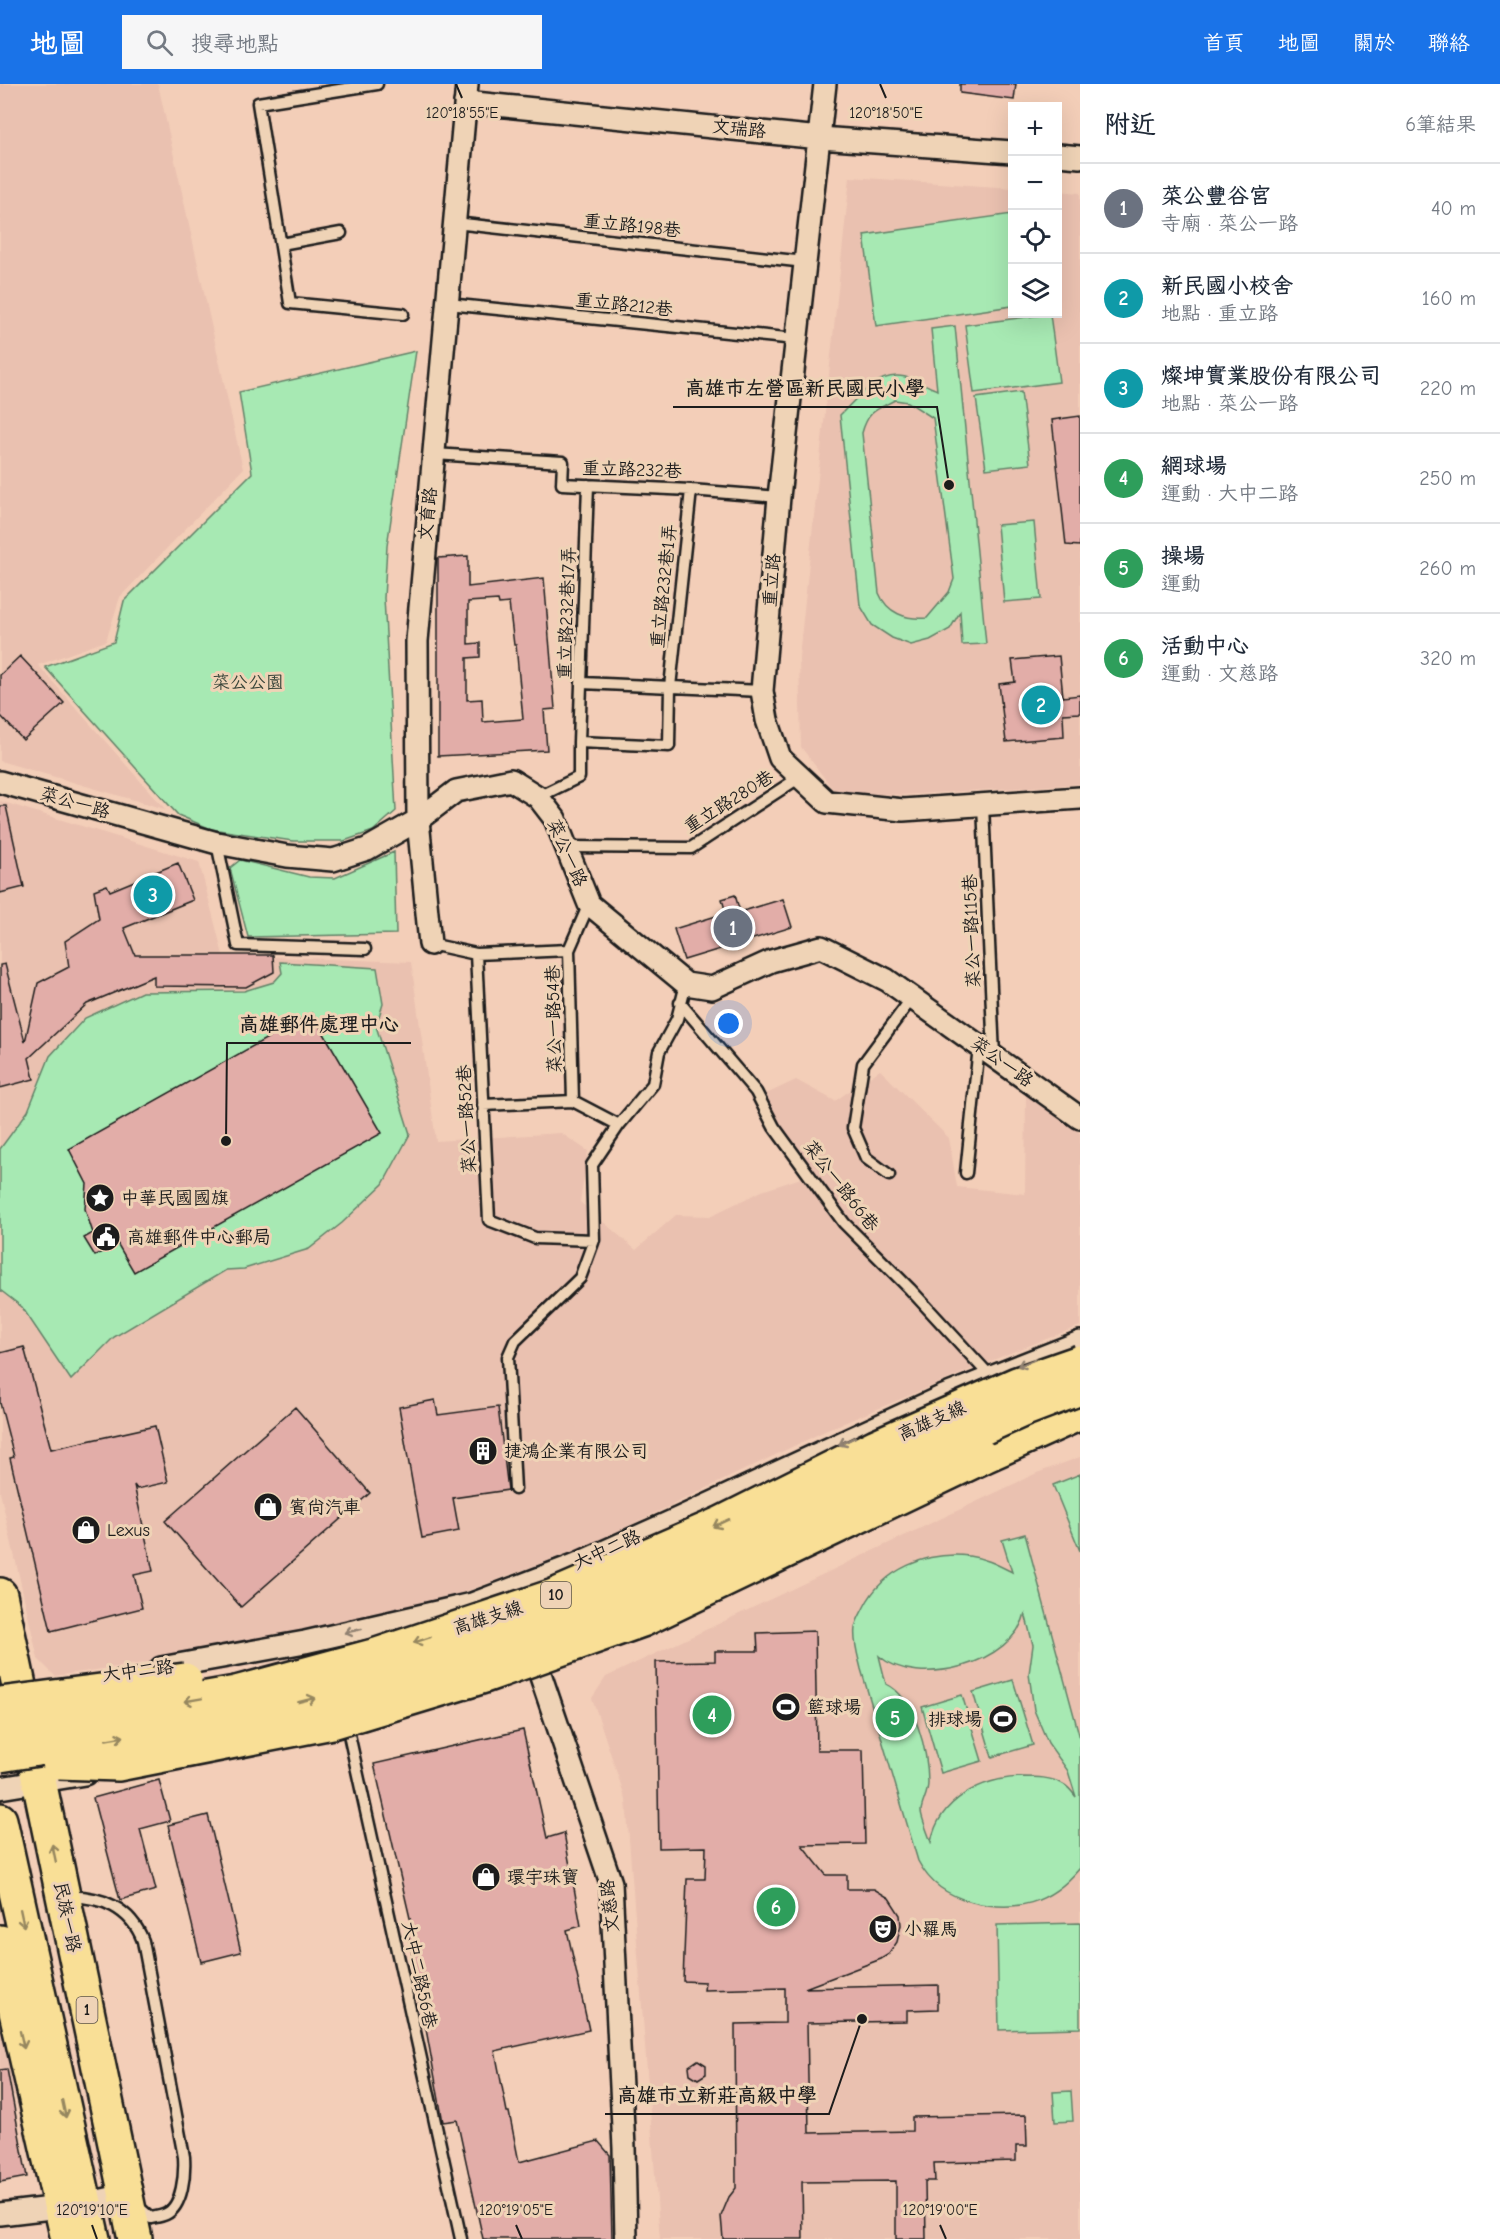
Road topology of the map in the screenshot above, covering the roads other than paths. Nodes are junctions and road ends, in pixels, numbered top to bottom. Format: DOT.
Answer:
graph roads {
  1 [pos="377,84"];
  2 [pos="825,84"];
  3 [pos="466,93"];
  4 [pos="820,138"];
  5 [pos="1008,152"];
  6 [pos="1062,155"];
  7 [pos="1080,157"];
  8 [pos="455,223"];
  9 [pos="341,233"];
  10 [pos="281,244"];
  11 [pos="805,262"];
  12 [pos="448,304"];
  13 [pos="403,314"];
  14 [pos="796,339"];
  15 [pos="434,454"];
  16 [pos="588,485"];
  17 [pos="691,490"];
  18 [pos="779,497"];
  19 [pos="582,683"];
  20 [pos="670,687"];
  21 [pos="762,691"];
  22 [pos="579,742"];
  23 [pos="800,777"];
  24 [pos="0,782"];
  25 [pos="538,797"];
  26 [pos="1080,798"];
  27 [pos="983,805"];
  28 [pos="418,820"];
  29 [pos="217,843"];
  30 [pos="566,847"];
  31 [pos="589,904"];
  32 [pos="430,944"];
  33 [pos="364,949"];
  34 [pos="569,950"];
  35 [pos="476,954"];
  36 [pos="683,994"];
  37 [pos="912,998"];
  38 [pos="987,1051"];
  39 [pos="573,1101"];
  40 [pos="483,1105"];
  41 [pos="1080,1118"];
  42 [pos="620,1125"];
  43 [pos="966,1173"];
  44 [pos="889,1175"];
  45 [pos="594,1240"];
  46 [pos="1080,1342"];
  47 [pos="1080,1362"];
  48 [pos="991,1377"];
  49 [pos="1080,1388"];
  50 [pos="1080,1407"];
  51 [pos="1080,1413"];
  52 [pos="1080,1425"];
  53 [pos="515,1489"];
  54 [pos="511,1589"];
  55 [pos="0,1595"];
  56 [pos="532,1649"];
  57 [pos="377,1655"];
  58 [pos="539,1669"];
  59 [pos="436,1692"];
  60 [pos="5,1695"];
  61 [pos="345,1719"];
  62 [pos="0,1729"];
  63 [pos="0,1755"];
  64 [pos="14,1779"];
  65 [pos="0,1820"];
  66 [pos="63,1897"];
  67 [pos="0,1942"];
  68 [pos="94,2201"];
  69 [pos="0,2214"];
  70 [pos="68,2239"];
  71 [pos="93,2239"];
  72 [pos="116,2239"];
  73 [pos="135,2239"];
  74 [pos="461,2239"];
  75 [pos="626,2239"];
  1 -- 10 [label="lane"];
  2 -- 4 [label="street, 重立路"];
  3 -- 4 [label="street, 文瑞路"];
  3 -- 8 [label="street, 文育路"];
  4 -- 5 [label="street, 文瑞路"];
  4 -- 11 [label="street, 重立路"];
  6 -- 7 [label="street"];
  8 -- 11 [label="lane, 重立路198巷"];
  8 -- 12 [label="street, 文育路"];
  9 -- 10 [label="lane"];
  10 -- 13 [label="lane"];
  11 -- 14 [label="street, 重立路"];
  12 -- 14 [label="lane, 重立路212巷"];
  12 -- 15 [label="street, 文育路"];
  14 -- 18 [label="street, 重立路"];
  15 -- 16 [label="lane, 重立路232巷"];
  15 -- 28 [label="street, 文育路"];
  16 -- 17 [label="lane, 重立路232巷"];
  16 -- 19 [label="lane, 重立路232巷17弄"];
  17 -- 18 [label="lane, 重立路232巷"];
  17 -- 20 [label="lane, 重立路232巷1弄"];
  18 -- 21 [label="street, 重立路"];
  19 -- 20 [label="lane"];
  19 -- 22 [label="lane, 重立路232巷17弄"];
  20 -- 21 [label="lane"];
  20 -- 22 [label="lane, 重立路232巷1弄"];
  21 -- 23 [label="street, 重立路"];
  22 -- 25 [label="lane, 重立路232巷17弄"];
  23 -- 27 [label="street, 重立路"];
  23 -- 30 [label="lane, 重立路280巷"];
  24 -- 29 [label="street, 菜公一路"];
  25 -- 28 [label="street, 菜公一路"];
  25 -- 30 [label="street, 菜公一路"];
  26 -- 27 [label="street, 重立路"];
  27 -- 38 [label="lane, 菜公一路115巷"];
  28 -- 29 [label="street, 菜公一路"];
  28 -- 32 [label="street, 文育路"];
  29 -- 33 [label="lane"];
  30 -- 31 [label="street, 菜公一路"];
  31 -- 34 [label="lane, 菜公一路54巷"];
  31 -- 36 [label="street, 菜公一路"];
  32 -- 35 [label="lane"];
  34 -- 35 [label="lane"];
  34 -- 39 [label="lane, 菜公一路54巷"];
  35 -- 40 [label="lane, 菜公一路52巷"];
  36 -- 37 [label="street, 菜公一路"];
  36 -- 42 [label="lane"];
  36 -- 48 [label="lane, 菜公一路66巷"];
  37 -- 38 [label="street, 菜公一路"];
  37 -- 44 [label="lane"];
  38 -- 41 [label="street, 菜公一路"];
  38 -- 43 [label="lane, 菜公一路115巷"];
  39 -- 40 [label="lane"];
  39 -- 42 [label="lane"];
  40 -- 45 [label="lane, 菜公一路52巷"];
  42 -- 45 [label="lane"];
  45 -- 53 [label="lane"];
  46 -- 48 [label="street, 大中二路, one-way"];
  47 -- 57 [label="main road, 高雄支線 / 10, one-way, bridge"];
  48 -- 54 [label="street, 大中二路, one-way"];
  63 -- 49 [label="main road, 高雄支線 / 10, one-way, bridge"];
  50 -- 56 [label="street"];
  51 -- 64 [label="main road, bridge"];
  52 -- 58 [label="street"];
  54 -- 56 [label="street, 文慈路"];
  54 -- 60 [label="street, 大中二路, one-way"];
  55 -- 60 [label="main road, 民族一路 / 1"];
  56 -- 58 [label="street, 文慈路"];
  56 -- 59 [label="street"];
  57 -- 60 [label="main road, bridge"];
  57 -- 62 [label="main road, 高雄支線 / 10, one-way, bridge"];
  58 -- 59 [label="street"];
  58 -- 75 [label="street, 文慈路"];
  59 -- 61 [label="street"];
  60 -- 64 [label="main road, 民族一路 / 1"];
  61 -- 64 [label="street"];
  61 -- 74 [label="lane, 大中二路56巷"];
  66 -- 64 [label="main road, 民族一路 / 1, one-way"];
  64 -- 68 [label="main road, 民族一路 / 1"];
  65 -- 68 [label="main road, 民族一路 / 1, one-way"];
  66 -- 68 [label="main road, 民族一路 / 1"];
  66 -- 68 [label="lane"];
  67 -- 68 [label="main road, 民族一路 / 1, one-way"];
  68 -- 69 [label="street"];
  68 -- 70 [label="main road, 民族一路 / 1"];
  68 -- 71 [label="main road, 民族一路 / 1"];
  68 -- 72 [label="main road, 民族一路 / 1"];
  68 -- 73 [label="main road, 民族一路 / 1"];
}
